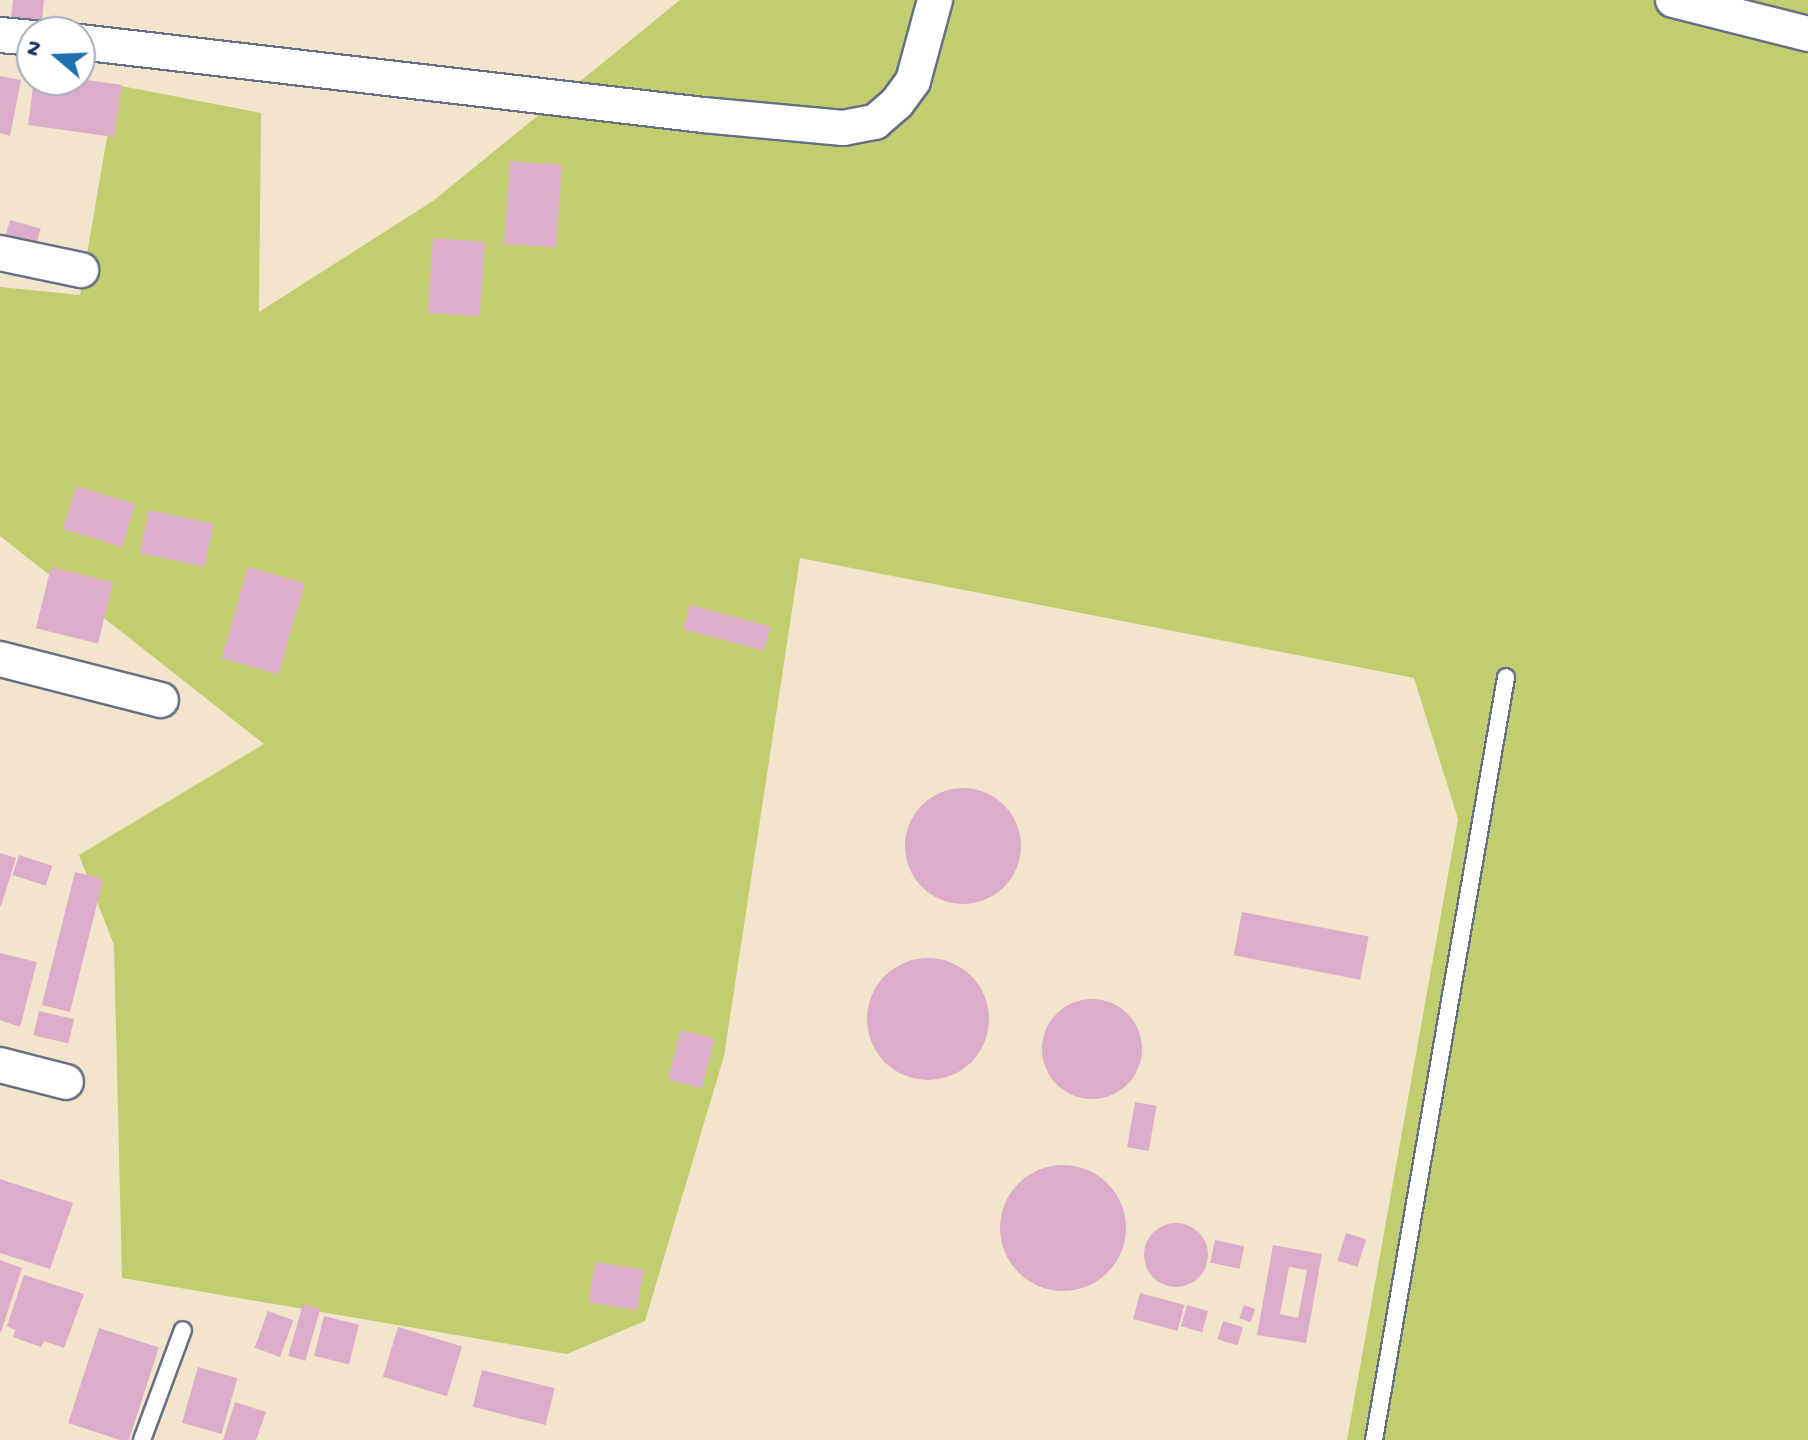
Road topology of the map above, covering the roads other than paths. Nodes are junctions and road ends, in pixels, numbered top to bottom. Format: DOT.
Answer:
graph roads {
  1 [pos="935,0"];
  2 [pos="1673,0"];
  3 [pos="1808,34"];
  4 [pos="96,44"];
  5 [pos="0,253"];
  6 [pos="81,270"];
  7 [pos="0,659"];
  8 [pos="1506,677"];
  9 [pos="161,700"];
  10 [pos="0,1065"];
  11 [pos="66,1082"];
  12 [pos="183,1330"];
  13 [pos="142,1440"];
  14 [pos="1374,1440"];
  1 -- 4 [label="street"];
  2 -- 3 [label="street"];
  5 -- 6 [label="street"];
  7 -- 9 [label="street"];
  8 -- 14 [label="lane"];
  10 -- 11 [label="street"];
  12 -- 13 [label="lane"];
}
